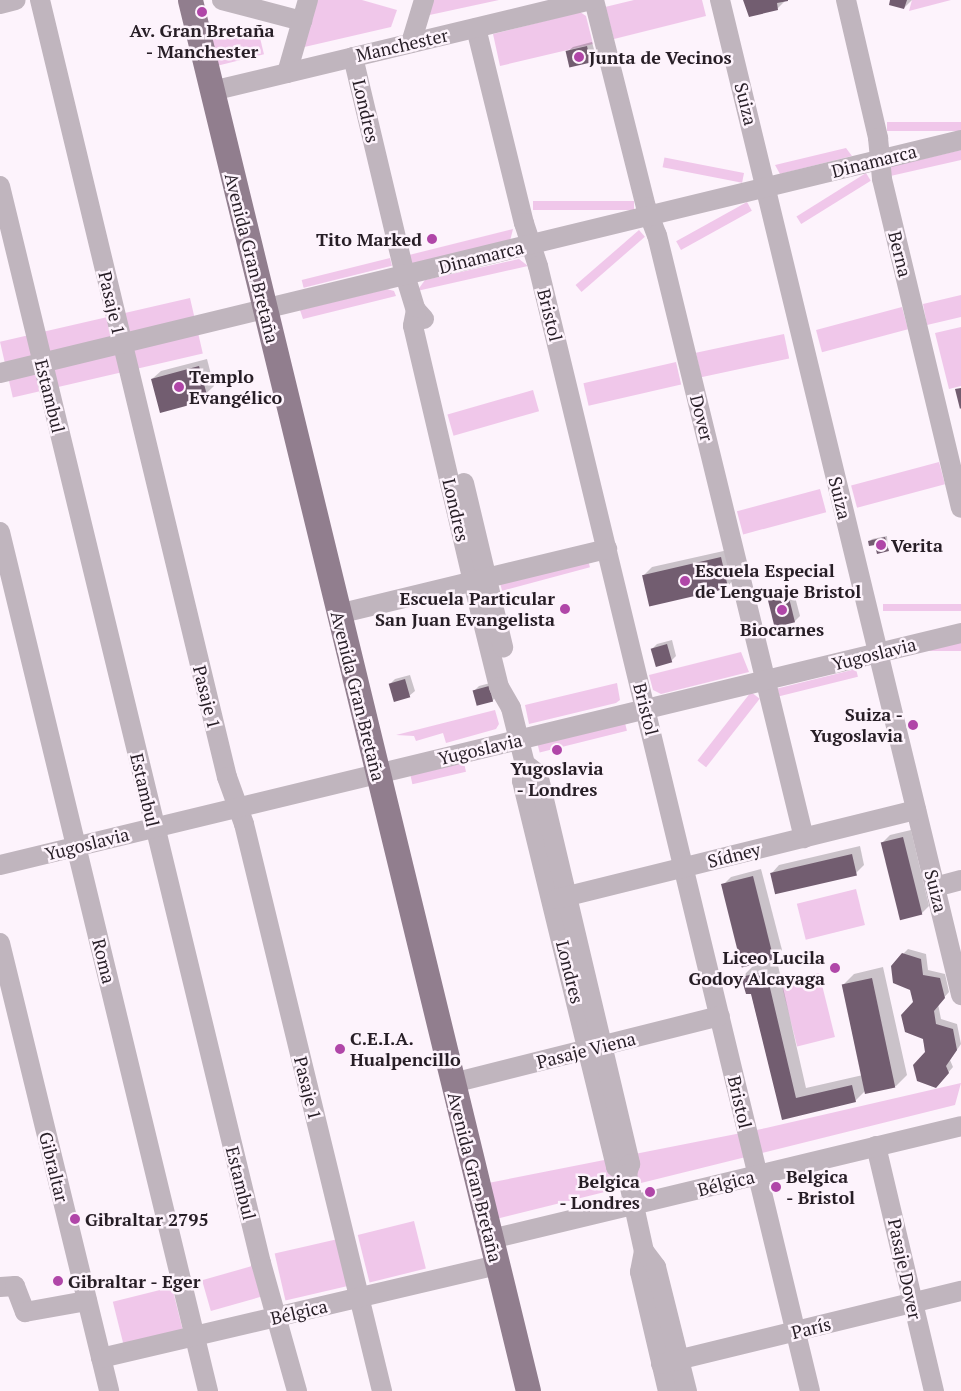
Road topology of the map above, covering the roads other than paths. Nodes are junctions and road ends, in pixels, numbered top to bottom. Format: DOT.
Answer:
graph roads {
  1 [pos="16,0"];
  2 [pos="40,0"];
  3 [pos="190,0"];
  4 [pos="222,0"];
  5 [pos="308,0"];
  6 [pos="424,0"];
  7 [pos="593,0"];
  8 [pos="720,0"];
  9 [pos="846,0"];
  10 [pos="0,4"];
  11 [pos="539,7"];
  12 [pos="302,21"];
  13 [pos="476,28"];
  14 [pos="411,43"];
  15 [pos="353,57"];
  16 [pos="287,73"];
  17 [pos="212,90"];
  18 [pos="961,140"];
  19 [pos="880,160"];
  20 [pos="0,186"];
  21 [pos="766,188"];
  22 [pos="649,216"];
  23 [pos="531,244"];
  24 [pos="405,275"];
  25 [pos="264,309"];
  26 [pos="121,344"];
  27 [pos="42,362"];
  28 [pos="0,373"];
  29 [pos="961,508"];
  30 [pos="0,532"];
  31 [pos="607,549"];
  32 [pos="480,580"];
  33 [pos="338,614"];
  34 [pos="961,633"];
  35 [pos="878,653"];
  36 [pos="765,680"];
  37 [pos="646,709"];
  38 [pos="519,740"];
  39 [pos="377,773"];
  40 [pos="237,808"];
  41 [pos="916,810"];
  42 [pos="154,828"];
  43 [pos="804,838"];
  44 [pos="76,847"];
  45 [pos="0,865"];
  46 [pos="684,867"];
  47 [pos="961,880"];
  48 [pos="935,887"];
  49 [pos="560,898"];
  50 [pos="0,943"];
  51 [pos="961,995"];
  52 [pos="720,1016"];
  53 [pos="596,1047"];
  54 [pos="453,1083"];
  55 [pos="961,1126"];
  56 [pos="876,1146"];
  57 [pos="758,1175"];
  58 [pos="634,1205"];
  59 [pos="491,1239"];
  60 [pos="497,1265"];
  61 [pos="0,1287"];
  62 [pos="961,1291"];
  63 [pos="359,1297"];
  64 [pos="86,1301"];
  65 [pos="914,1303"];
  66 [pos="277,1317"];
  67 [pos="796,1331"];
  68 [pos="194,1336"];
  69 [pos="101,1358"];
  70 [pos="670,1362"];
  71 [pos="108,1391"];
  72 [pos="208,1391"];
  73 [pos="297,1391"];
  74 [pos="382,1391"];
  75 [pos="528,1391"];
  76 [pos="668,1391"];
  77 [pos="686,1391"];
  78 [pos="810,1391"];
  79 [pos="934,1391"];
  1 -- 10 [label="street"];
  2 -- 26 [label="street, Pasaje 1"];
  3 -- 17 [label="main road, Avenida Gran Bretaña"];
  4 -- 12 [label="street"];
  5 -- 12 [label="street"];
  6 -- 14 [label="street"];
  7 -- 11 [label="street, Manchester"];
  7 -- 22 [label="street, Dover"];
  8 -- 21 [label="street, Suiza"];
  9 -- 19 [label="street, Berna"];
  11 -- 13 [label="street, Manchester"];
  12 -- 16 [label="street"];
  13 -- 14 [label="street, Manchester"];
  13 -- 23 [label="street, Bristol"];
  14 -- 15 [label="street, Manchester"];
  15 -- 16 [label="street, Manchester"];
  15 -- 24 [label="street, Londres"];
  16 -- 17 [label="street, Manchester"];
  17 -- 25 [label="main road, Avenida Gran Bretaña"];
  18 -- 19 [label="street, Dinamarca"];
  19 -- 21 [label="street, Dinamarca"];
  19 -- 29 [label="street, Berna"];
  20 -- 27 [label="street, Estambul"];
  21 -- 22 [label="street, Dinamarca"];
  21 -- 35 [label="street, Suiza"];
  22 -- 23 [label="street, Dinamarca"];
  22 -- 36 [label="street, Dover"];
  23 -- 24 [label="street, Dinamarca"];
  23 -- 31 [label="street, Bristol"];
  24 -- 25 [label="street, Dinamarca"];
  24 -- 32 [label="street, Londres"];
  25 -- 26 [label="street, Dinamarca"];
  25 -- 33 [label="main road, Avenida Gran Bretaña"];
  26 -- 27 [label="street, Dinamarca"];
  26 -- 40 [label="street, Pasaje 1"];
  27 -- 28 [label="street, Dinamarca"];
  27 -- 42 [label="street, Estambul"];
  30 -- 44 [label="street, Roma"];
  31 -- 32 [label="street"];
  31 -- 37 [label="street, Bristol"];
  32 -- 33 [label="street"];
  32 -- 38 [label="street, Londres"];
  33 -- 39 [label="main road, Avenida Gran Bretaña"];
  34 -- 35 [label="street, Yugoslavia"];
  35 -- 36 [label="street, Yugoslavia"];
  35 -- 41 [label="street, Suiza"];
  36 -- 37 [label="street, Yugoslavia"];
  36 -- 43 [label="street, Dover"];
  37 -- 38 [label="street, Yugoslavia"];
  37 -- 46 [label="street, Bristol"];
  38 -- 39 [label="street, Yugoslavia"];
  38 -- 49 [label="street, Londres"];
  39 -- 40 [label="street, Yugoslavia"];
  39 -- 54 [label="main road, Avenida Gran Bretaña"];
  40 -- 42 [label="street, Yugoslavia"];
  40 -- 63 [label="street, Pasaje 1"];
  41 -- 43 [label="street, Sídney"];
  41 -- 48 [label="street, Suiza"];
  42 -- 44 [label="street, Yugoslavia"];
  42 -- 66 [label="street, Estambul"];
  43 -- 46 [label="street, Sídney"];
  44 -- 45 [label="street, Yugoslavia"];
  44 -- 68 [label="street, Roma"];
  46 -- 49 [label="street, Sídney"];
  46 -- 52 [label="street, Bristol"];
  47 -- 48 [label="street"];
  48 -- 51 [label="street, Suiza"];
  49 -- 53 [label="street, Londres"];
  50 -- 64 [label="street, Gibraltar"];
  52 -- 53 [label="street, Pasaje Viena"];
  52 -- 57 [label="street, Bristol"];
  53 -- 54 [label="street, Pasaje Viena"];
  53 -- 58 [label="street, Londres"];
  54 -- 59 [label="main road, Avenida Gran Bretaña"];
  55 -- 56 [label="street, Bélgica"];
  56 -- 57 [label="street, Bélgica"];
  56 -- 65 [label="street, Pasaje Dover"];
  57 -- 58 [label="street, Bélgica"];
  57 -- 67 [label="street, Bristol"];
  58 -- 59 [label="street, Bélgica"];
  58 -- 70 [label="street, Londres"];
  59 -- 60 [label="main road, Avenida Gran Bretaña"];
  60 -- 63 [label="street, Bélgica"];
  60 -- 75 [label="main road, Avenida Gran Bretaña"];
  61 -- 64 [label="street"];
  62 -- 65 [label="street, París"];
  63 -- 66 [label="street, Bélgica"];
  63 -- 74 [label="street, Pasaje 1"];
  64 -- 69 [label="street, Gibraltar"];
  65 -- 67 [label="street, París"];
  65 -- 79 [label="street, Pasaje Dover"];
  66 -- 68 [label="street, Bélgica"];
  66 -- 73 [label="street, Estambul"];
  67 -- 70 [label="street, París"];
  67 -- 78 [label="street, Bristol"];
  68 -- 69 [label="street, Bélgica"];
  68 -- 72 [label="street, Roma"];
  69 -- 71 [label="street, Gibraltar"];
  70 -- 76 [label="street, Londres"];
  70 -- 77 [label="street, Londres"];
}
